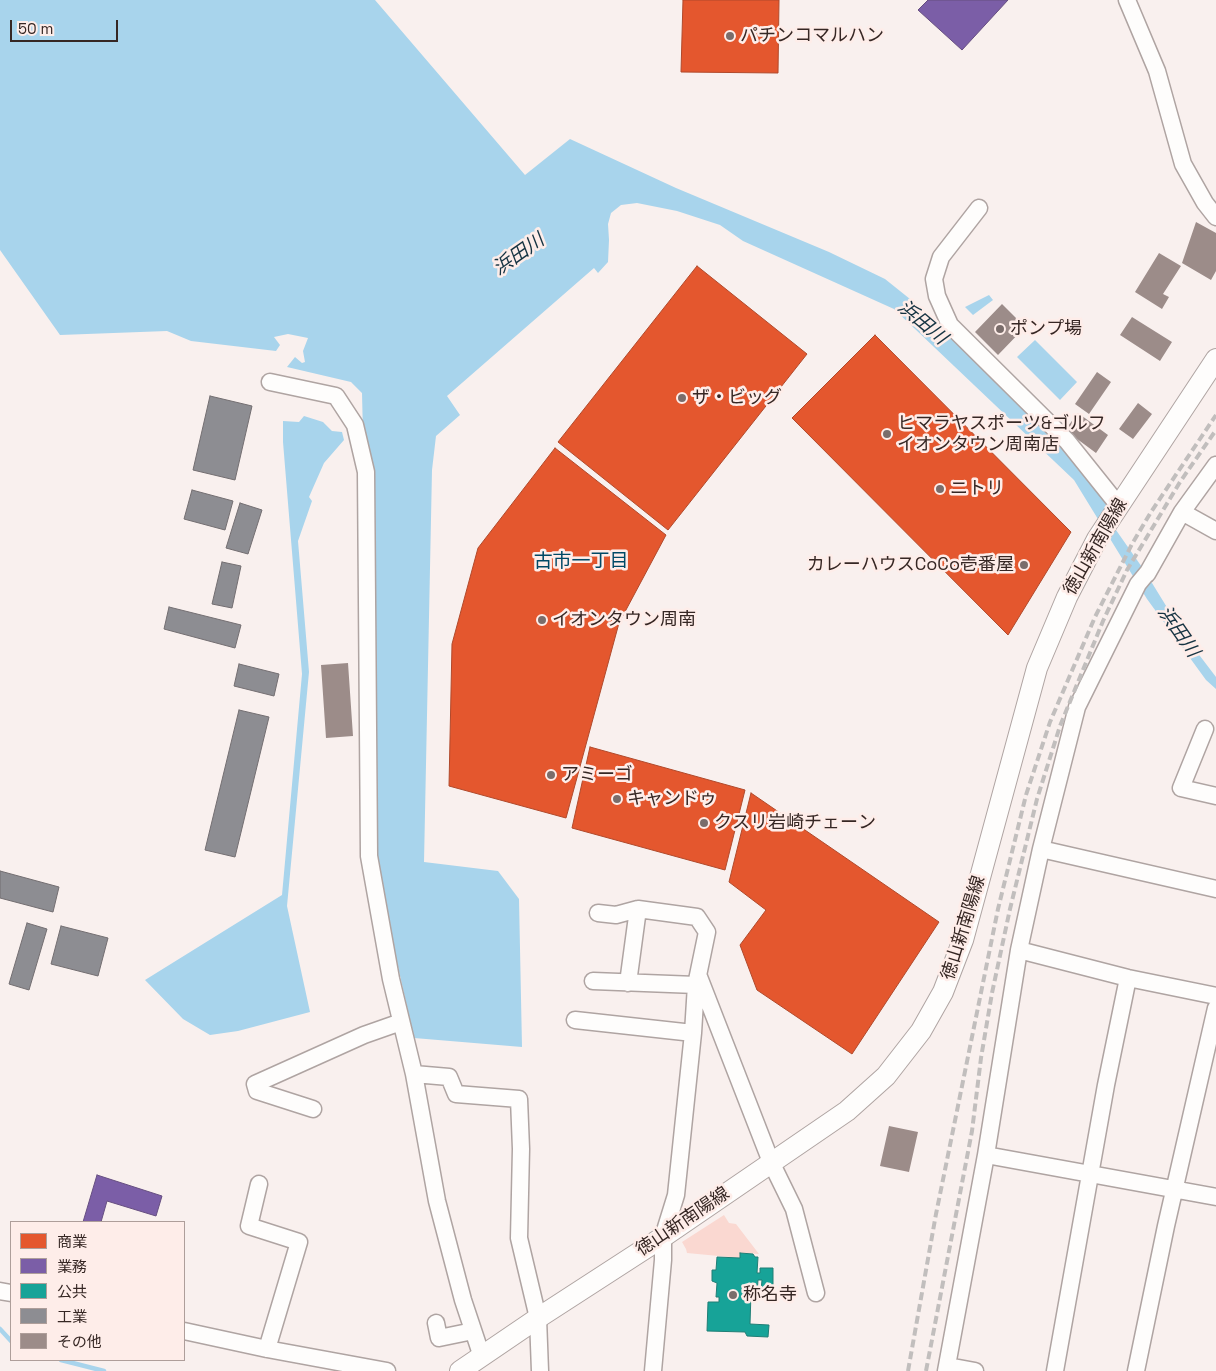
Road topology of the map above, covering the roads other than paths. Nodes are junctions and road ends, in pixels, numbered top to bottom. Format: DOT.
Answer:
graph roads {
  1 [pos="1127,0"];
  2 [pos="979,208"];
  3 [pos="1216,218"];
  4 [pos="1216,359"];
  5 [pos="270,382"];
  6 [pos="1216,465"];
  7 [pos="1117,509"];
  8 [pos="1182,512"];
  9 [pos="1216,531"];
  10 [pos="1205,729"];
  11 [pos="1216,796"];
  12 [pos="1041,849"];
  13 [pos="1216,889"];
  14 [pos="638,909"];
  15 [pos="598,913"];
  16 [pos="1019,950"];
  17 [pos="1128,978"];
  18 [pos="697,980"];
  19 [pos="594,981"];
  20 [pos="628,982"];
  21 [pos="1216,996"];
  22 [pos="1216,1008"];
  23 [pos="575,1020"];
  24 [pos="401,1022"];
  25 [pos="693,1033"];
  26 [pos="414,1074"];
  27 [pos="313,1109"];
  28 [pos="986,1155"];
  29 [pos="771,1162"];
  30 [pos="1090,1173"];
  31 [pos="259,1184"];
  32 [pos="1176,1189"];
  33 [pos="1216,1197"];
  34 [pos="664,1237"];
  35 [pos="816,1293"];
  36 [pos="538,1318"];
  37 [pos="436,1323"];
  38 [pos="185,1331"];
  39 [pos="473,1331"];
  40 [pos="267,1350"];
  41 [pos="482,1357"];
  42 [pos="947,1369"];
  43 [pos="388,1371"];
  44 [pos="460,1371"];
  45 [pos="540,1371"];
  46 [pos="653,1371"];
  47 [pos="975,1371"];
  48 [pos="1055,1371"];
  49 [pos="1136,1371"];
  1 -- 3 [label="street"];
  2 -- 7 [label="street"];
  4 -- 7 [label="main road, 徳山新南陽線"];
  5 -- 24 [label="street"];
  6 -- 8 [label="street"];
  7 -- 29 [label="main road, 徳山新南陽線"];
  8 -- 9 [label="street"];
  8 -- 12 [label="street"];
  10 -- 11 [label="street"];
  12 -- 13 [label="street"];
  12 -- 16 [label="street"];
  14 -- 15 [label="street"];
  14 -- 18 [label="street"];
  14 -- 20 [label="street"];
  16 -- 17 [label="street"];
  16 -- 28 [label="street"];
  17 -- 21 [label="street"];
  17 -- 30 [label="street"];
  18 -- 20 [label="street"];
  18 -- 25 [label="street"];
  18 -- 29 [label="street"];
  19 -- 20 [label="street"];
  22 -- 32 [label="street"];
  23 -- 25 [label="street"];
  24 -- 26 [label="street"];
  24 -- 27 [label="street"];
  25 -- 34 [label="street"];
  26 -- 36 [label="street"];
  26 -- 39 [label="street"];
  28 -- 30 [label="street"];
  28 -- 42 [label="street"];
  29 -- 34 [label="main road, 徳山新南陽線"];
  29 -- 35 [label="street"];
  30 -- 32 [label="street"];
  30 -- 48 [label="street"];
  31 -- 40 [label="street"];
  32 -- 33 [label="street"];
  32 -- 49 [label="street"];
  34 -- 36 [label="main road, 徳山新南陽線"];
  34 -- 46 [label="street"];
  36 -- 41 [label="main road, 徳山新南陽線"];
  36 -- 45 [label="street"];
  37 -- 39 [label="street"];
  38 -- 40 [label="street"];
  39 -- 41 [label="street"];
  40 -- 43 [label="street"];
  41 -- 44 [label="main road, 徳山新南陽線"];
  42 -- 47 [label="street"];
}
